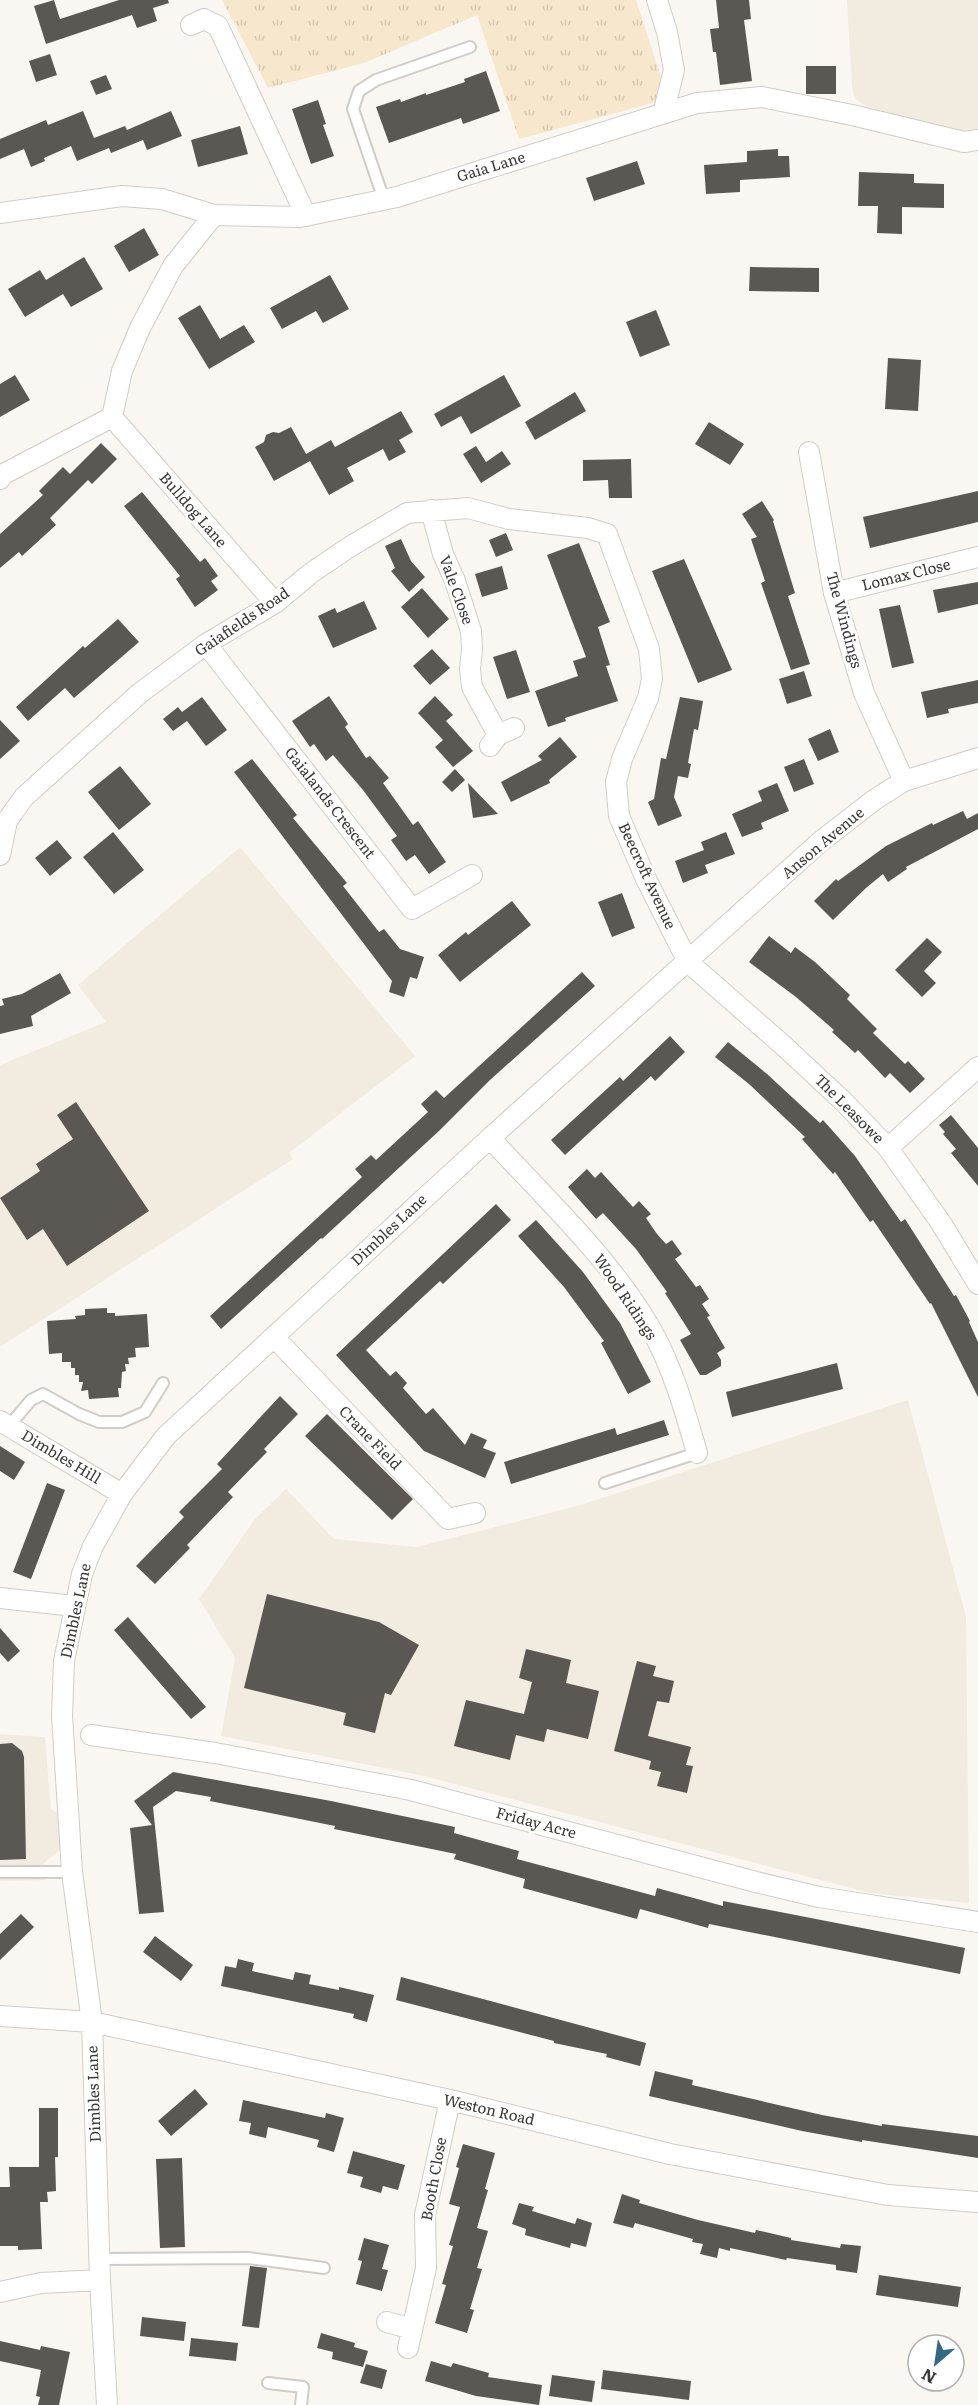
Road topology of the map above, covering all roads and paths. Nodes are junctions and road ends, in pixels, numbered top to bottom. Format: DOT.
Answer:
graph roads {
  1 [pos="657,0"];
  2 [pos="191,25"];
  3 [pos="470,47"];
  4 [pos="663,114"];
  5 [pos="978,140"];
  6 [pos="384,200"];
  7 [pos="0,213"];
  8 [pos="214,215"];
  9 [pos="306,216"];
  10 [pos="112,417"];
  11 [pos="809,452"];
  12 [pos="1,476"];
  13 [pos="431,510"];
  14 [pos="588,528"];
  15 [pos="978,557"];
  16 [pos="834,592"];
  17 [pos="275,603"];
  18 [pos="207,644"];
  19 [pos="501,736"];
  20 [pos="978,758"];
  21 [pos="904,781"];
  22 [pos="4,818"];
  23 [pos="0,855"];
  24 [pos="472,875"];
  25 [pos="687,962"];
  26 [pos="978,1067"];
  27 [pos="490,1138"];
  28 [pos="888,1148"];
  29 [pos="978,1284"];
  30 [pos="274,1337"];
  31 [pos="163,1383"];
  32 [pos="5,1424"];
  33 [pos="697,1453"];
  34 [pos="605,1482"];
  35 [pos="122,1494"];
  36 [pos="475,1513"];
  37 [pos="0,1598"];
  38 [pos="74,1606"];
  39 [pos="62,1716"];
  40 [pos="91,1736"];
  41 [pos="63,1743"];
  42 [pos="0,1872"];
  43 [pos="72,1872"];
  44 [pos="978,1922"];
  45 [pos="0,2016"];
  46 [pos="92,2022"];
  47 [pos="450,2100"];
  48 [pos="978,2202"];
  49 [pos="100,2259"];
  50 [pos="324,2268"];
  51 [pos="100,2280"];
  52 [pos="0,2292"];
  53 [pos="387,2322"];
  54 [pos="268,2383"];
  55 [pos="107,2405"];
  56 [pos="301,2405"];
  1 -- 4 [label="street"];
  2 -- 9 [label="street"];
  3 -- 6 [label="lane"];
  4 -- 5 [label="street, Gaia Lane"];
  4 -- 6 [label="street, Gaia Lane"];
  6 -- 9 [label="street, Gaia Lane"];
  7 -- 8 [label="street, Gaia Lane"];
  8 -- 9 [label="street, Gaia Lane"];
  8 -- 10 [label="street"];
  10 -- 12 [label="street"];
  10 -- 17 [label="street, Bulldog Lane"];
  11 -- 16 [label="street, The Windings"];
  13 -- 14 [label="street, Gaiafields Road"];
  13 -- 17 [label="street, Gaiafields Road"];
  13 -- 19 [label="street, Vale Close"];
  14 -- 25 [label="street, Beecroft Avenue"];
  15 -- 16 [label="street, Lomax Close"];
  16 -- 21 [label="street, The Windings"];
  17 -- 18 [label="street, Gaiafields Road"];
  18 -- 22 [label="street, Gaiafields Road"];
  18 -- 24 [label="street, Gaialands Crescent"];
  20 -- 21 [label="street, Anson Avenue"];
  21 -- 25 [label="street, Anson Avenue"];
  22 -- 23 [label="street, Gaiafields Road"];
  25 -- 27 [label="street, Dimbles Lane"];
  25 -- 28 [label="street, The Leasowe"];
  26 -- 28 [label="street"];
  27 -- 30 [label="street, Dimbles Lane"];
  27 -- 33 [label="street, Wood Ridings"];
  28 -- 29 [label="street, The Leasowe"];
  30 -- 35 [label="street, Dimbles Lane"];
  30 -- 36 [label="street, Crane Field"];
  31 -- 32 [label="lane"];
  32 -- 35 [label="street, Dimbles Hill"];
  33 -- 34 [label="lane"];
  35 -- 38 [label="street, Dimbles Lane"];
  37 -- 38 [label="street"];
  38 -- 39 [label="street, Dimbles Lane"];
  39 -- 40 [label="street, Friday Acre"];
  39 -- 41 [label="street, Dimbles Lane"];
  40 -- 41 [label="street, Friday Acre"];
  40 -- 44 [label="street, Friday Acre"];
  41 -- 43 [label="street, Dimbles Lane"];
  42 -- 43 [label="lane"];
  43 -- 46 [label="street, Dimbles Lane"];
  45 -- 46 [label="street, Weston Road"];
  46 -- 47 [label="street, Weston Road"];
  46 -- 49 [label="street, Dimbles Lane"];
  47 -- 48 [label="street, Weston Road"];
  47 -- 53 [label="street, Booth Close"];
  49 -- 50 [label="lane"];
  49 -- 51 [label="street, Dimbles Lane"];
  51 -- 52 [label="street"];
  51 -- 55 [label="street, Dimbles Lane"];
  54 -- 56 [label="lane"];
}
